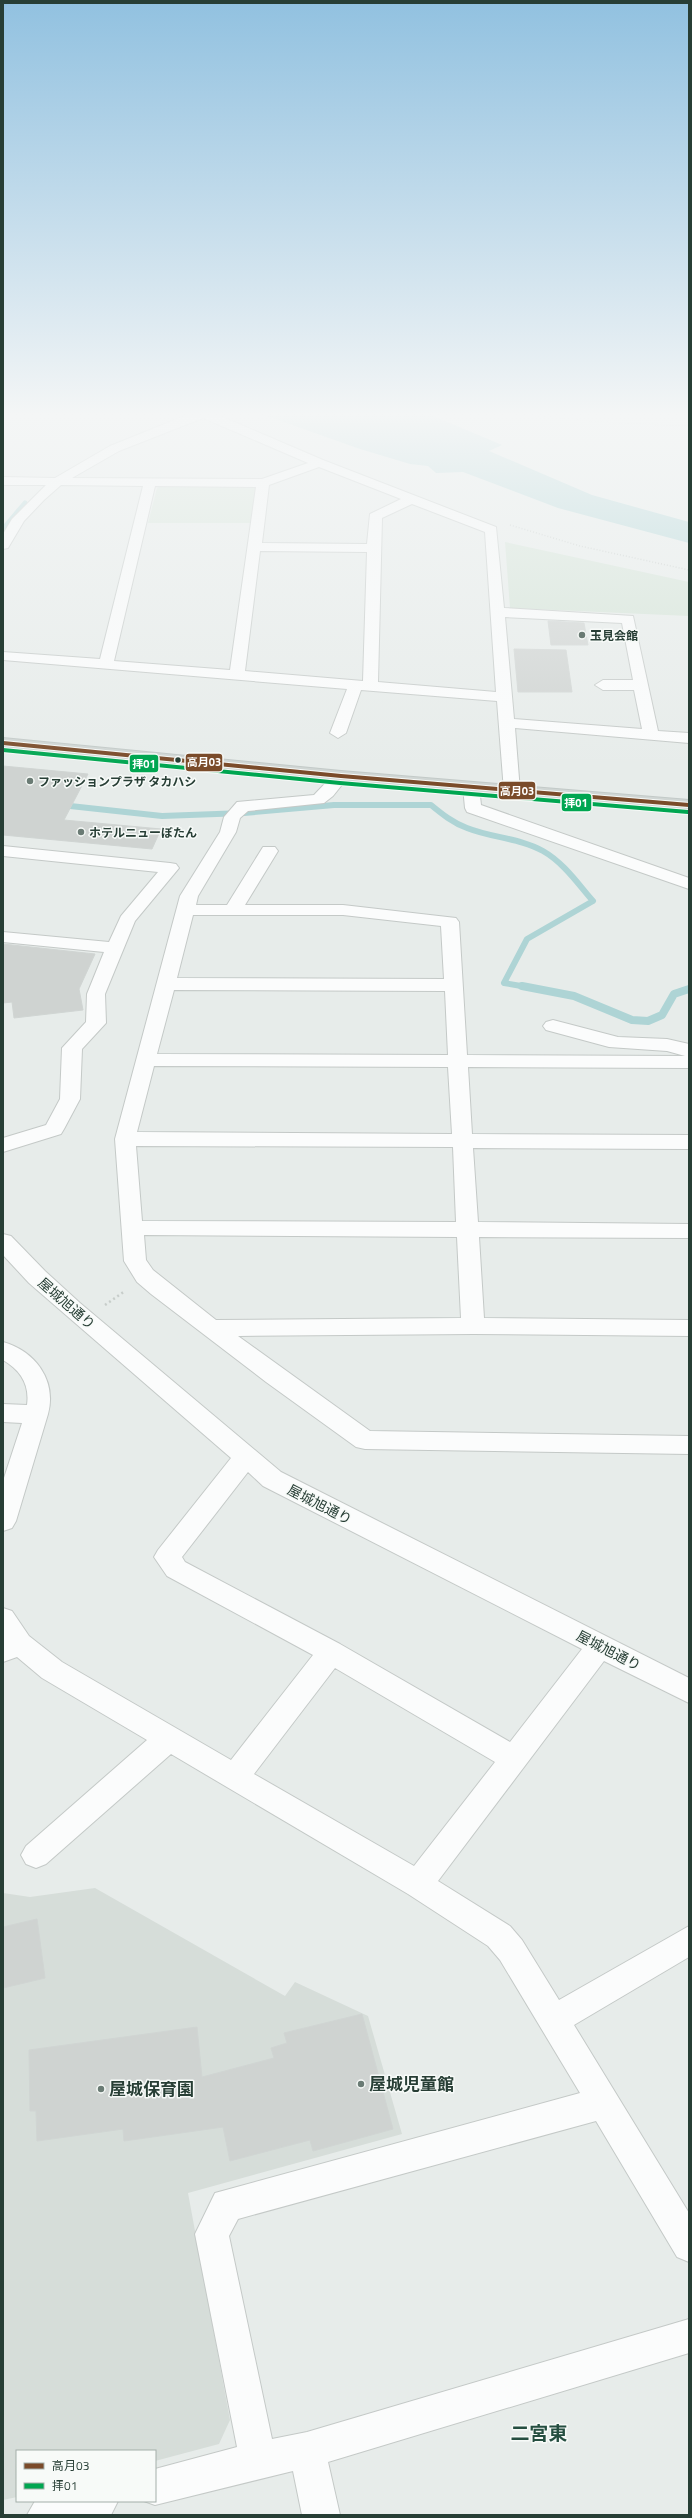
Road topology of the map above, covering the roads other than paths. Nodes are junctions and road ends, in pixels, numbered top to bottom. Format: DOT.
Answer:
graph roads {
  1 [pos="9,533"];
  2 [pos="138,533"];
  3 [pos="257,533"];
  4 [pos="374,533"];
  5 [pos="491,533"];
  6 [pos="3,545"];
  7 [pos="255,547"];
  8 [pos="374,548"];
  9 [pos="499,612"];
  10 [pos="3,656"];
  11 [pos="106,664"];
  12 [pos="236,674"];
  13 [pos="363,685"];
  14 [pos="603,685"];
  15 [pos="641,685"];
  16 [pos="505,697"];
  17 [pos="507,723"];
  18 [pos="338,733"];
  19 [pos="651,735"];
  20 [pos="689,738"];
  21 [pos="3,743"];
  22 [pos="341,776"];
  23 [pos="471,788"];
  24 [pos="512,791"];
  25 [pos="689,805"];
  26 [pos="269,850"];
  27 [pos="3,851"];
  28 [pos="689,884"];
  29 [pos="186,910"];
  30 [pos="233,910"];
  31 [pos="3,937"];
  32 [pos="116,948"];
  33 [pos="166,984"];
  34 [pos="454,985"];
  35 [pos="553,1026"];
  36 [pos="689,1051"];
  37 [pos="146,1060"];
  38 [pos="457,1060"];
  39 [pos="689,1062"];
  40 [pos="125,1139"];
  41 [pos="463,1139"];
  42 [pos="689,1142"];
  43 [pos="3,1145"];
  44 [pos="132,1228"];
  45 [pos="468,1230"];
  46 [pos="689,1231"];
  47 [pos="3,1240"];
  48 [pos="473,1326"];
  49 [pos="212,1328"];
  50 [pos="689,1328"];
  51 [pos="3,1350"];
  52 [pos="3,1413"];
  53 [pos="36,1414"];
  54 [pos="689,1445"];
  55 [pos="246,1457"];
  56 [pos="3,1519"];
  57 [pos="3,1619"];
  58 [pos="601,1646"];
  59 [pos="12,1648"];
  60 [pos="331,1652"];
  61 [pos="689,1691"];
  62 [pos="168,1739"];
  63 [pos="515,1759"];
  64 [pos="234,1777"];
  65 [pos="36,1855"];
  66 [pos="418,1884"];
  67 [pos="689,1940"];
  68 [pos="554,2020"];
  69 [pos="603,2103"];
  70 [pos="689,2245"];
  71 [pos="689,2336"];
  72 [pos="307,2450"];
  73 [pos="258,2460"];
  74 [pos="156,2487"];
  75 [pos="96,2502"];
  76 [pos="46,2515"];
  77 [pos="321,2515"];
  1 -- 6 [label="street"];
  2 -- 11 [label="street"];
  3 -- 7 [label="street"];
  4 -- 8 [label="street"];
  5 -- 9 [label="street"];
  7 -- 8 [label="street"];
  7 -- 12 [label="street"];
  8 -- 13 [label="street"];
  9 -- 15 [label="street"];
  9 -- 16 [label="street"];
  10 -- 11 [label="street"];
  11 -- 12 [label="street"];
  12 -- 13 [label="street"];
  13 -- 16 [label="street"];
  13 -- 18 [label="street"];
  14 -- 15 [label="street"];
  15 -- 19 [label="street"];
  16 -- 17 [label="street"];
  17 -- 19 [label="street"];
  17 -- 24 [label="street"];
  19 -- 20 [label="street"];
  21 -- 22 [label="main road"];
  22 -- 23 [label="main road"];
  22 -- 29 [label="street"];
  23 -- 24 [label="main road"];
  23 -- 28 [label="street"];
  24 -- 25 [label="main road"];
  26 -- 30 [label="street"];
  27 -- 32 [label="street"];
  29 -- 30 [label="street"];
  29 -- 33 [label="street"];
  30 -- 34 [label="street"];
  31 -- 32 [label="street"];
  32 -- 43 [label="street"];
  33 -- 34 [label="street"];
  33 -- 37 [label="street"];
  34 -- 38 [label="street"];
  35 -- 36 [label="street"];
  37 -- 38 [label="street"];
  37 -- 40 [label="street"];
  38 -- 39 [label="street"];
  38 -- 41 [label="street"];
  40 -- 41 [label="street"];
  40 -- 44 [label="street"];
  41 -- 42 [label="street"];
  41 -- 45 [label="street"];
  44 -- 45 [label="street"];
  44 -- 49 [label="street"];
  45 -- 46 [label="street"];
  45 -- 48 [label="street"];
  47 -- 55 [label="street, 屋城旭通り"];
  48 -- 49 [label="street"];
  48 -- 50 [label="street"];
  49 -- 54 [label="street"];
  51 -- 53 [label="street"];
  52 -- 53 [label="street"];
  53 -- 56 [label="street"];
  55 -- 58 [label="street, 屋城旭通り"];
  55 -- 60 [label="street"];
  57 -- 59 [label="street"];
  58 -- 61 [label="street, 屋城旭通り"];
  58 -- 63 [label="street"];
  59 -- 62 [label="street"];
  60 -- 63 [label="street"];
  60 -- 64 [label="street"];
  62 -- 64 [label="street"];
  62 -- 65 [label="street"];
  63 -- 66 [label="street"];
  64 -- 66 [label="street"];
  66 -- 68 [label="street"];
  67 -- 68 [label="street"];
  68 -- 69 [label="street"];
  69 -- 70 [label="street"];
  69 -- 73 [label="street"];
  71 -- 72 [label="street"];
  72 -- 73 [label="street"];
  72 -- 77 [label="street"];
  73 -- 74 [label="street"];
  75 -- 76 [label="street"];
}
